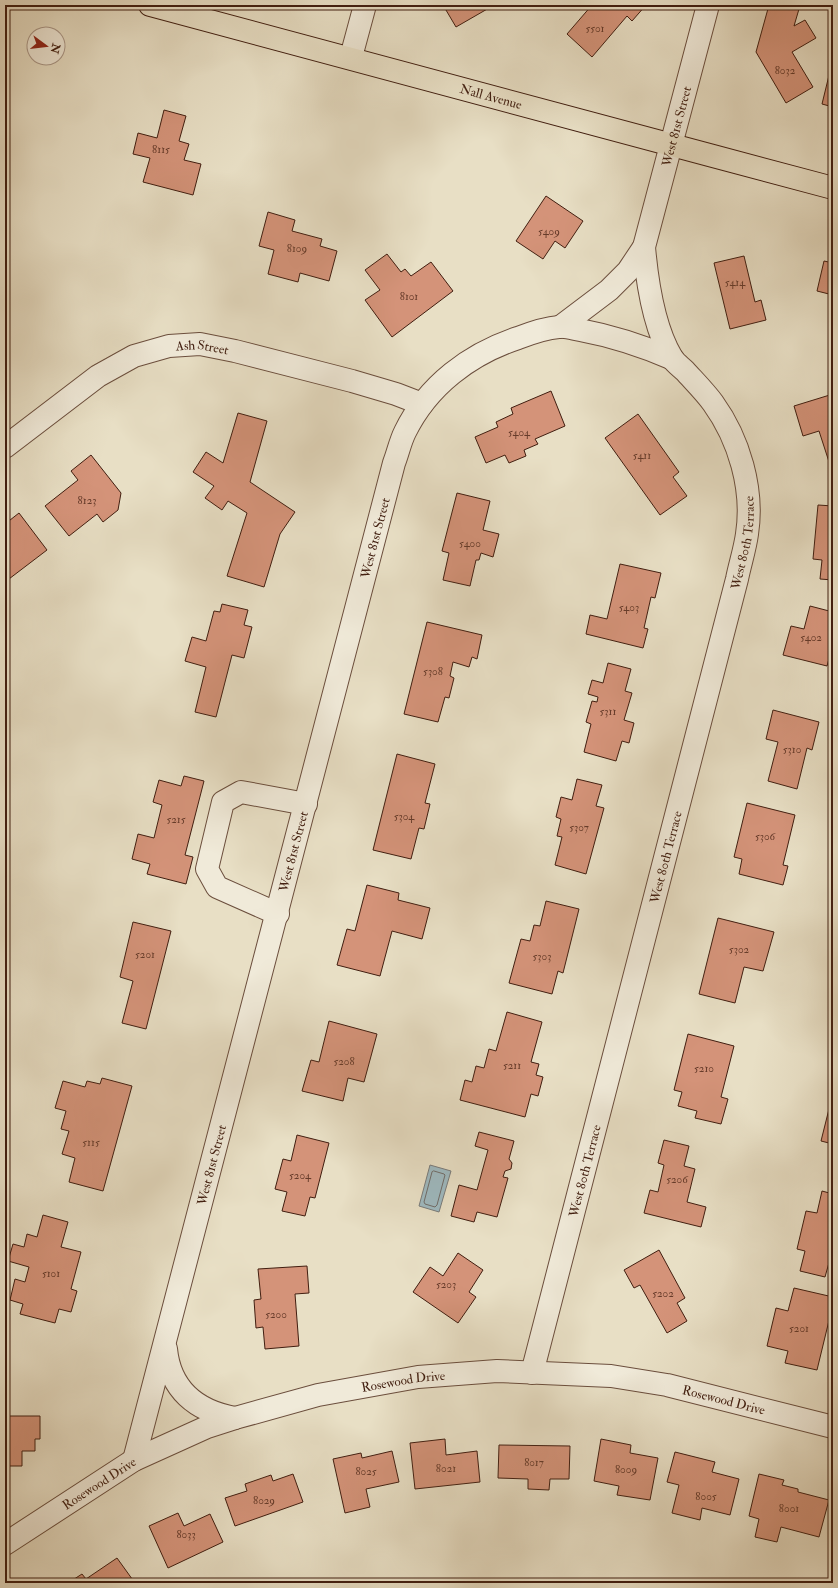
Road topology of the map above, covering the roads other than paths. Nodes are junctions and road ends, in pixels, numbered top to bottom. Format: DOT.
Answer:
graph roads {
  1 [pos="150,5"];
  2 [pos="365,5"];
  3 [pos="708,5"];
  4 [pos="351,57"];
  5 [pos="671,145"];
  6 [pos="833,188"];
  7 [pos="644,247"];
  8 [pos="560,327"];
  9 [pos="672,359"];
  10 [pos="422,404"];
  11 [pos="5,447"];
  12 [pos="306,804"];
  13 [pos="278,914"];
  14 [pos="165,1344"];
  15 [pos="532,1373"];
  16 [pos="235,1418"];
  17 [pos="833,1427"];
  18 [pos="134,1460"];
  19 [pos="5,1544"];
  1 -- 4 [label="main road, Nall Avenue"];
  2 -- 4 [label="street"];
  3 -- 5 [label="street, West 81st Street"];
  4 -- 5 [label="main road, Nall Avenue"];
  5 -- 6 [label="main road, Nall Avenue"];
  5 -- 7 [label="street, West 81st Street"];
  7 -- 8 [label="street, West 81st Street"];
  7 -- 9 [label="street, West 81st Street"];
  8 -- 9 [label="street, West 81st Street"];
  8 -- 10 [label="street, West 81st Street"];
  9 -- 15 [label="street, West 80th Terrace"];
  10 -- 11 [label="street, Ash Street"];
  10 -- 12 [label="street, West 81st Street"];
  12 -- 13 [label="street, West 81st Street"];
  12 -- 13 [label="street"];
  13 -- 14 [label="street, West 81st Street"];
  14 -- 16 [label="street"];
  14 -- 18 [label="street, West 81st Street"];
  15 -- 16 [label="street, Rosewood Drive"];
  15 -- 17 [label="street, Rosewood Drive"];
  16 -- 18 [label="street, Rosewood Drive"];
  18 -- 19 [label="street, Rosewood Drive"];
}
